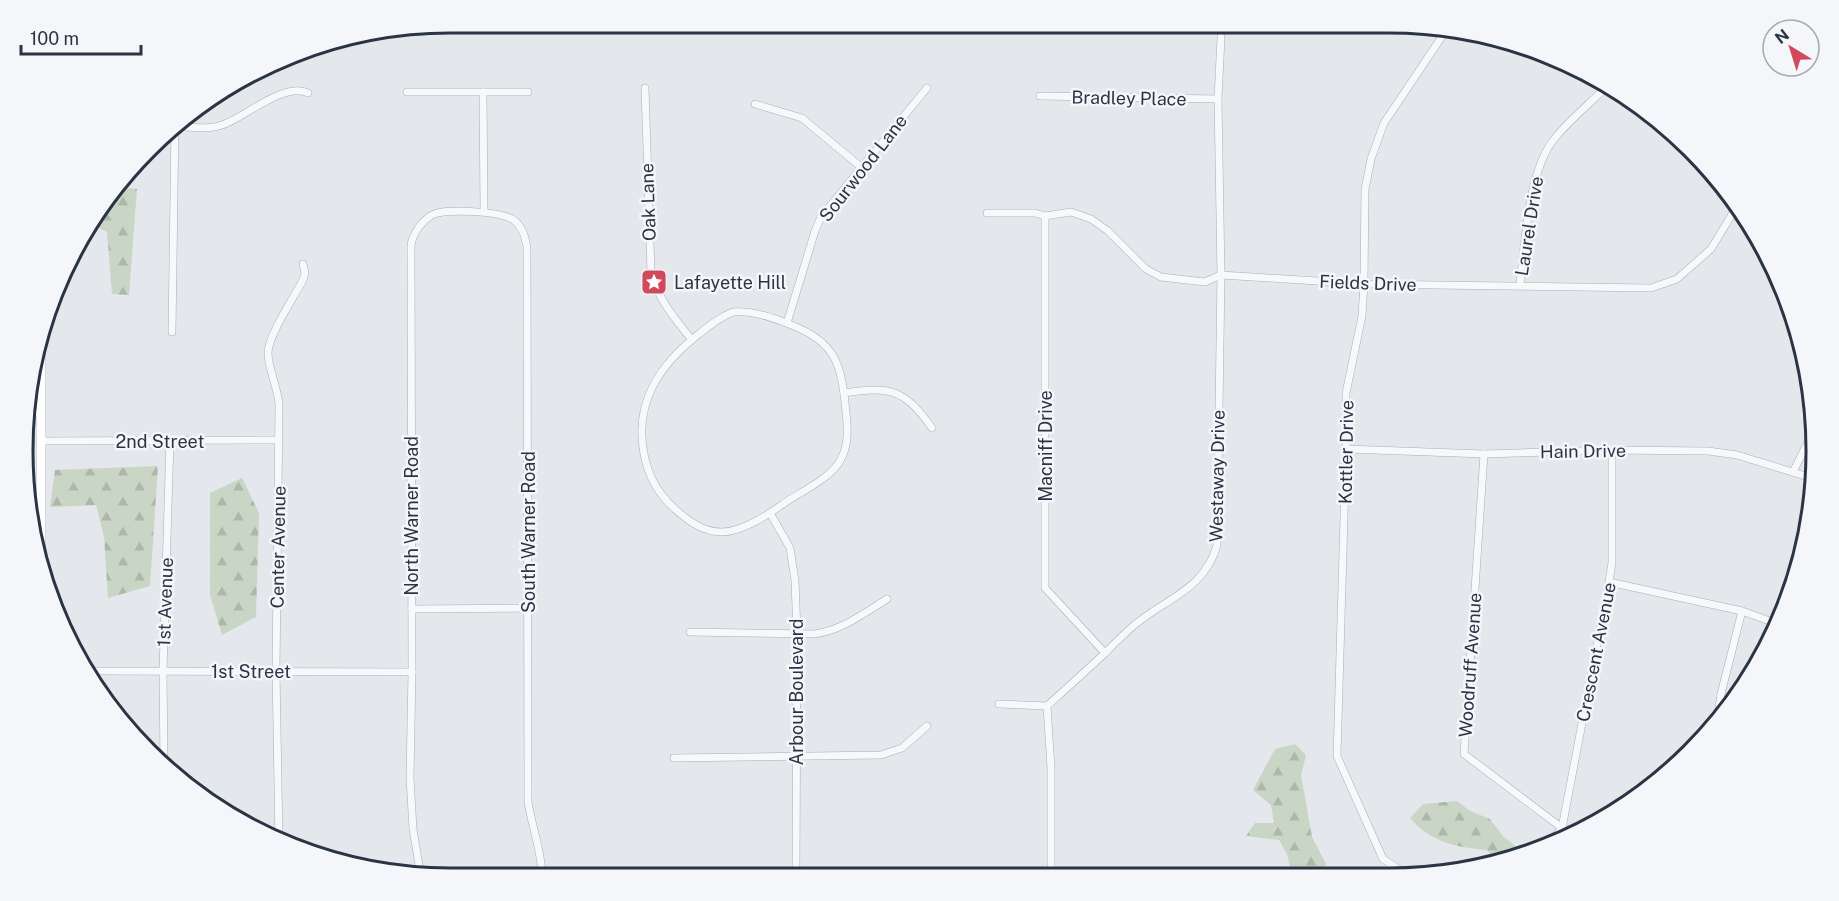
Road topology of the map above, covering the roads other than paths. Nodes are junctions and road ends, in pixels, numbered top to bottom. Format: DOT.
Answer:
graph roads {
  1 [pos="1221,37"];
  2 [pos="1442,37"];
  3 [pos="645,88"];
  4 [pos="927,88"];
  5 [pos="407,92"];
  6 [pos="483,92"];
  7 [pos="528,92"];
  8 [pos="1602,92"];
  9 [pos="308,93"];
  10 [pos="1040,96"];
  11 [pos="1218,99"];
  12 [pos="755,104"];
  13 [pos="187,126"];
  14 [pos="175,137"];
  15 [pos="861,167"];
  16 [pos="484,211"];
  17 [pos="987,213"];
  18 [pos="1732,214"];
  19 [pos="1045,216"];
  20 [pos="303,264"];
  21 [pos="1221,275"];
  22 [pos="1364,284"];
  23 [pos="1520,285"];
  24 [pos="786,323"];
  25 [pos="172,332"];
  26 [pos="692,340"];
  27 [pos="41,369"];
  28 [pos="844,393"];
  29 [pos="35,413"];
  30 [pos="41,413"];
  31 [pos="932,428"];
  32 [pos="170,440"];
  33 [pos="279,440"];
  34 [pos="41,441"];
  35 [pos="1806,446"];
  36 [pos="1346,449"];
  37 [pos="1612,450"];
  38 [pos="1484,453"];
  39 [pos="1793,472"];
  40 [pos="1805,476"];
  41 [pos="770,513"];
  42 [pos="41,532"];
  43 [pos="1609,582"];
  44 [pos="887,599"];
  45 [pos="528,608"];
  46 [pos="412,609"];
  47 [pos="1742,611"];
  48 [pos="1769,621"];
  49 [pos="690,632"];
  50 [pos="797,633"];
  51 [pos="1105,653"];
  52 [pos="96,671"];
  53 [pos="163,671"];
  54 [pos="276,671"];
  55 [pos="412,672"];
  56 [pos="999,704"];
  57 [pos="1047,706"];
  58 [pos="1719,706"];
  59 [pos="927,726"];
  60 [pos="164,754"];
  61 [pos="796,756"];
  62 [pos="674,758"];
  63 [pos="1562,828"];
  64 [pos="279,831"];
  65 [pos="1559,831"];
  66 [pos="419,867"];
  67 [pos="542,868"];
  68 [pos="796,868"];
  69 [pos="1051,868"];
  70 [pos="1397,868"];
  1 -- 11 [label="street, Westaway Drive"];
  2 -- 22 [label="street, Kottler Drive"];
  3 -- 26 [label="street, Oak Lane"];
  4 -- 15 [label="street, Sourwood Lane"];
  5 -- 6 [label="street"];
  6 -- 7 [label="street"];
  6 -- 16 [label="street"];
  8 -- 23 [label="street, Laurel Drive"];
  9 -- 13 [label="street"];
  10 -- 11 [label="street, Bradley Place"];
  11 -- 21 [label="street, Westaway Drive"];
  12 -- 15 [label="street"];
  14 -- 25 [label="street"];
  15 -- 24 [label="street, Sourwood Lane"];
  16 -- 45 [label="street, South Warner Road"];
  16 -- 46 [label="street, North Warner Road"];
  17 -- 19 [label="street, Fields Drive"];
  18 -- 23 [label="street, Fields Drive"];
  19 -- 21 [label="street, Fields Drive"];
  19 -- 51 [label="street, Macniff Drive"];
  20 -- 33 [label="street, Center Avenue"];
  21 -- 22 [label="street, Fields Drive"];
  21 -- 51 [label="street, Westaway Drive"];
  22 -- 23 [label="street, Fields Drive"];
  22 -- 36 [label="street, Kottler Drive"];
  24 -- 26 [label="street"];
  24 -- 28 [label="street"];
  26 -- 41 [label="street"];
  27 -- 30 [label="main road"];
  28 -- 31 [label="street"];
  28 -- 41 [label="street"];
  29 -- 30 [label="street"];
  30 -- 34 [label="main road"];
  32 -- 33 [label="street, 2nd Street"];
  32 -- 34 [label="street, 2nd Street"];
  32 -- 53 [label="street, 1st Avenue"];
  33 -- 54 [label="street, Center Avenue"];
  34 -- 42 [label="main road"];
  35 -- 39 [label="street"];
  36 -- 38 [label="street, Hain Drive"];
  36 -- 70 [label="street, Kottler Drive"];
  37 -- 38 [label="street, Hain Drive"];
  37 -- 39 [label="street, Hain Drive"];
  37 -- 43 [label="street, Crescent Avenue"];
  38 -- 63 [label="street, Woodruff Avenue"];
  39 -- 40 [label="street, Hain Drive"];
  41 -- 50 [label="street, Arbour Boulevard"];
  43 -- 47 [label="street"];
  43 -- 63 [label="street, Crescent Avenue"];
  44 -- 50 [label="street"];
  45 -- 46 [label="street"];
  45 -- 67 [label="street, South Warner Road"];
  46 -- 55 [label="street, North Warner Road"];
  47 -- 48 [label="street"];
  47 -- 58 [label="street"];
  49 -- 50 [label="street"];
  50 -- 61 [label="street, Arbour Boulevard"];
  51 -- 57 [label="street, Westaway Drive"];
  52 -- 53 [label="street, 1st Street"];
  53 -- 54 [label="street, 1st Street"];
  53 -- 60 [label="street, 1st Avenue"];
  54 -- 55 [label="street, 1st Street"];
  54 -- 64 [label="street, Center Avenue"];
  55 -- 66 [label="street, North Warner Road"];
  56 -- 57 [label="street"];
  57 -- 69 [label="street"];
  59 -- 61 [label="street"];
  61 -- 62 [label="street"];
  61 -- 68 [label="street, Arbour Boulevard"];
  63 -- 65 [label="street"];
}
